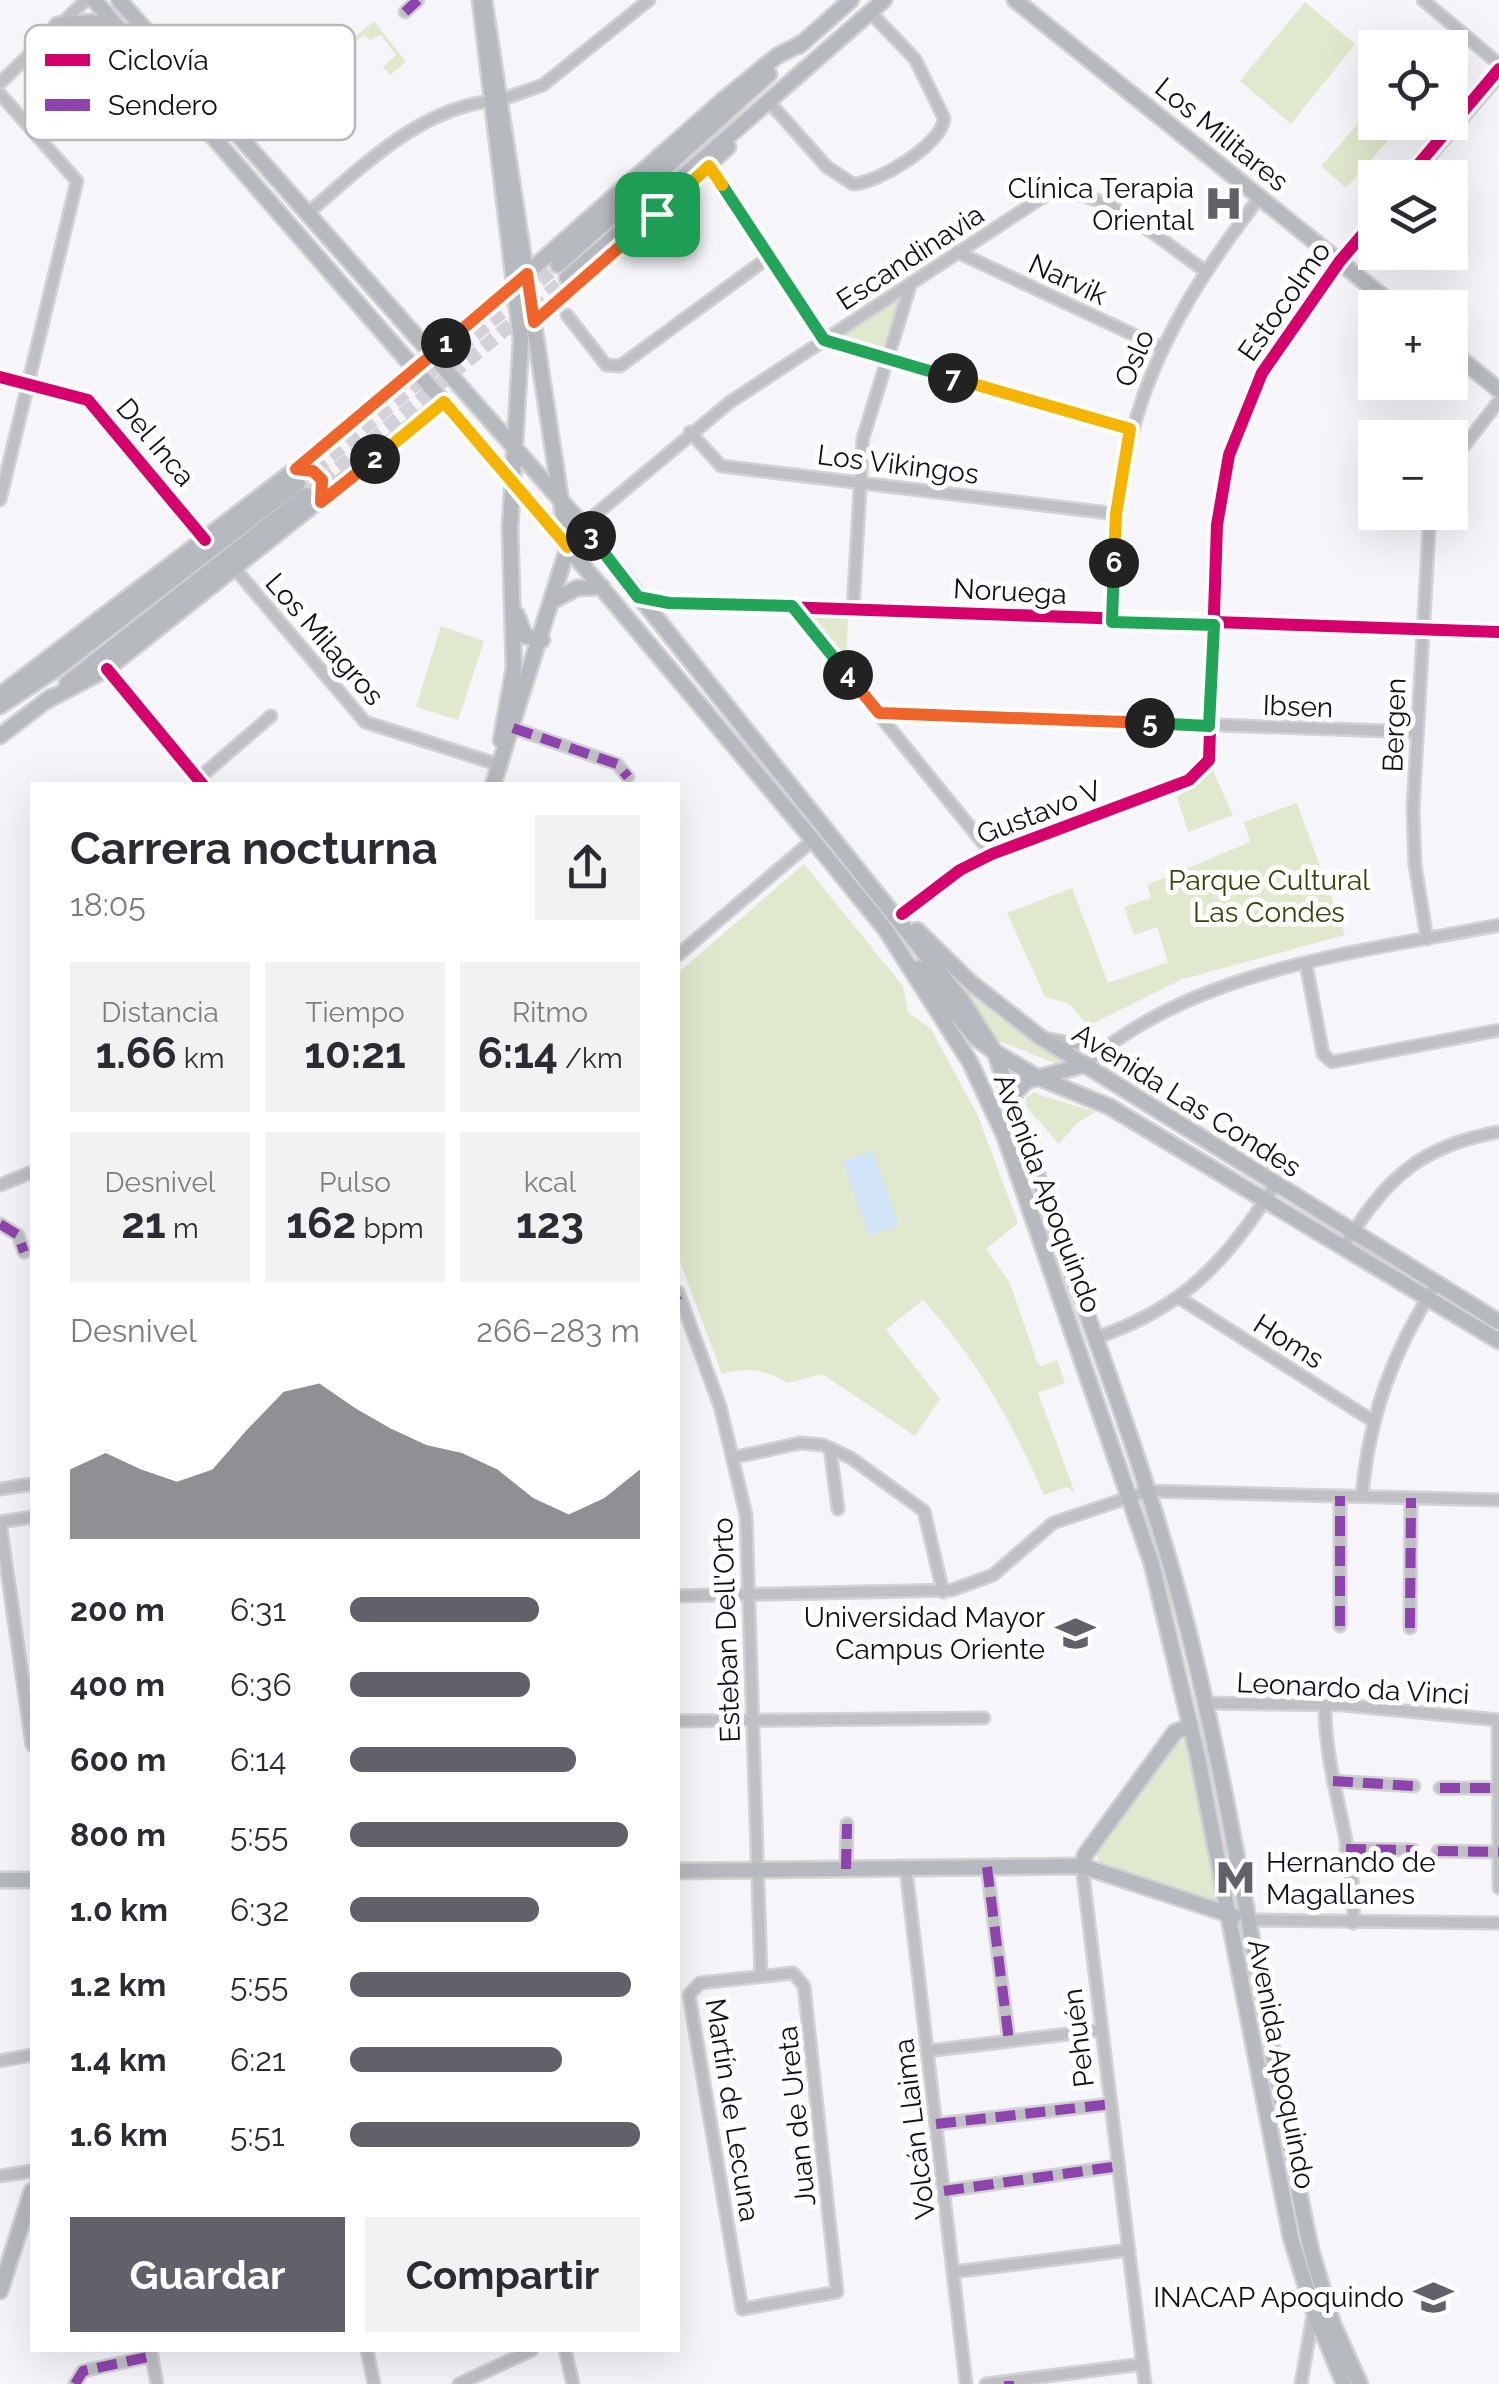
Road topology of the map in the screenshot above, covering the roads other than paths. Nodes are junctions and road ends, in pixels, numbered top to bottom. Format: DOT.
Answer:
graph roads {
  1 [pos="90,0"];
  2 [pos="119,0"];
  3 [pos="418,0"];
  4 [pos="482,0"];
  5 [pos="648,0"];
  6 [pos="851,0"];
  7 [pos="884,0"];
  8 [pos="1016,0"];
  9 [pos="1423,0"];
  10 [pos="405,12"];
  11 [pos="870,12"];
  12 [pos="57,25"];
  13 [pos="102,25"];
  14 [pos="115,25"];
  15 [pos="141,25"];
  16 [pos="804,42"];
  17 [pos="25,58"];
  18 [pos="1499,64"];
  19 [pos="1499,76"];
  20 [pos="790,81"];
  21 [pos="0,84"];
  22 [pos="0,94"];
  23 [pos="498,100"];
  24 [pos="770,103"];
  25 [pos="25,122"];
  26 [pos="41,140"];
  27 [pos="215,140"];
  28 [pos="243,140"];
  29 [pos="1427,160"];
  30 [pos="709,166"];
  31 [pos="1260,197"];
  32 [pos="308,213"];
  33 [pos="1358,240"];
  34 [pos="957,252"];
  35 [pos="769,257"];
  36 [pos="1340,261"];
  37 [pos="1204,270"];
  38 [pos="521,279"];
  39 [pos="911,282"];
  40 [pos="1375,290"];
  41 [pos="567,315"];
  42 [pos="534,322"];
  43 [pos="824,340"];
  44 [pos="1160,347"];
  45 [pos="434,354"];
  46 [pos="887,359"];
  47 [pos="1468,365"];
  48 [pos="415,370"];
  49 [pos="0,377"];
  50 [pos="29,383"];
  51 [pos="1499,390"];
  52 [pos="1499,401"];
  53 [pos="444,402"];
  54 [pos="1130,429"];
  55 [pos="690,432"];
  56 [pos="1468,441"];
  57 [pos="516,446"];
  58 [pos="300,482"];
  59 [pos="513,482"];
  60 [pos="860,482"];
  61 [pos="0,500"];
  62 [pos="321,502"];
  63 [pos="564,503"];
  64 [pos="1116,514"];
  65 [pos="582,525"];
  66 [pos="1428,530"];
  67 [pos="205,540"];
  68 [pos="568,547"];
  69 [pos="236,570"];
  70 [pos="602,587"];
  71 [pos="511,595"];
  72 [pos="638,597"];
  73 [pos="556,599"];
  74 [pos="792,606"];
  75 [pos="853,609"];
  76 [pos="1112,622"];
  77 [pos="1214,625"];
  78 [pos="1420,629"];
  79 [pos="1499,632"];
  80 [pos="542,640"];
  81 [pos="107,668"];
  82 [pos="0,695"];
  83 [pos="46,701"];
  84 [pos="0,706"];
  85 [pos="879,713"];
  86 [pos="271,716"];
  87 [pos="1209,726"];
  88 [pos="513,728"];
  89 [pos="1415,732"];
  90 [pos="0,736"];
  91 [pos="500,765"];
  92 [pos="1202,770"];
  93 [pos="628,778"];
  94 [pos="200,782"];
  95 [pos="494,782"];
  96 [pos="813,840"];
  97 [pos="992,854"];
  98 [pos="874,888"];
  99 [pos="902,914"];
  100 [pos="1499,925"];
  101 [pos="886,930"];
  102 [pos="1427,939"];
  103 [pos="680,953"];
  104 [pos="1306,964"];
  105 [pos="1499,1030"];
  106 [pos="1040,1037"];
  107 [pos="1104,1048"];
  108 [pos="995,1052"];
  109 [pos="1084,1065"];
  110 [pos="1037,1076"];
  111 [pos="1010,1100"];
  112 [pos="1499,1133"];
  113 [pos="30,1173"];
  114 [pos="0,1185"];
  115 [pos="1275,1185"];
  116 [pos="1265,1200"];
  117 [pos="0,1224"];
  118 [pos="1354,1232"];
  119 [pos="1344,1246"];
  120 [pos="24,1252"];
  121 [pos="1437,1283"];
  122 [pos="1428,1297"];
  123 [pos="1181,1298"];
  124 [pos="680,1300"];
  125 [pos="1499,1322"];
  126 [pos="1096,1338"];
  127 [pos="1499,1341"];
  128 [pos="1373,1420"];
  129 [pos="830,1448"];
  130 [pos="736,1457"];
  131 [pos="30,1484"];
  132 [pos="0,1488"];
  133 [pos="1148,1491"];
  134 [pos="1132,1495"];
  135 [pos="1340,1496"];
  136 [pos="1362,1496"];
  137 [pos="1411,1498"];
  138 [pos="1499,1500"];
  139 [pos="838,1508"];
  140 [pos="30,1517"];
  141 [pos="0,1522"];
  142 [pos="943,1592"];
  143 [pos="750,1594"];
  144 [pos="680,1596"];
  145 [pos="1340,1626"];
  146 [pos="1410,1628"];
  147 [pos="1205,1703"];
  148 [pos="1325,1704"];
  149 [pos="984,1718"];
  150 [pos="752,1720"];
  151 [pos="1498,1720"];
  152 [pos="680,1722"];
  153 [pos="1192,1726"];
  154 [pos="30,1731"];
  155 [pos="1215,1749"];
  156 [pos="1334,1782"];
  157 [pos="1414,1786"];
  158 [pos="1440,1788"];
  159 [pos="1498,1788"];
  160 [pos="847,1824"];
  161 [pos="1346,1850"];
  162 [pos="1413,1850"];
  163 [pos="1438,1850"];
  164 [pos="1498,1852"];
  165 [pos="1082,1866"];
  166 [pos="987,1867"];
  167 [pos="906,1868"];
  168 [pos="846,1869"];
  169 [pos="754,1870"];
  170 [pos="680,1871"];
  171 [pos="0,1880"];
  172 [pos="30,1880"];
  173 [pos="1499,1888"];
  174 [pos="1228,1914"];
  175 [pos="1248,1920"];
  176 [pos="1354,1923"];
  177 [pos="1499,1925"];
  178 [pos="761,1974"];
  179 [pos="1102,2030"];
  180 [pos="1009,2041"];
  181 [pos="927,2050"];
  182 [pos="30,2055"];
  183 [pos="0,2061"];
  184 [pos="1111,2104"];
  185 [pos="936,2124"];
  186 [pos="1119,2166"];
  187 [pos="30,2172"];
  188 [pos="0,2176"];
  189 [pos="944,2192"];
  190 [pos="1282,2195"];
  191 [pos="30,2197"];
  192 [pos="1305,2216"];
  193 [pos="1129,2250"];
  194 [pos="953,2272"];
  195 [pos="0,2291"];
  196 [pos="742,2309"];
  197 [pos="1313,2309"];
  198 [pos="367,2352"];
  199 [pos="528,2352"];
  200 [pos="565,2352"];
  201 [pos="151,2353"];
  202 [pos="1143,2364"];
  203 [pos="1009,2382"];
  204 [pos="75,2384"];
  205 [pos="157,2384"];
  206 [pos="374,2384"];
  207 [pos="461,2384"];
  208 [pos="573,2384"];
  209 [pos="966,2384"];
  210 [pos="986,2384"];
  211 [pos="1145,2384"];
  212 [pos="1301,2384"];
  213 [pos="1344,2384"];
  214 [pos="1360,2384"];
  1 -- 12 [label="street"];
  1 -- 14 [label="main road, Avenida Apoquindo"];
  2 -- 15 [label="main road, Avenida Apoquindo"];
  3 -- 10 [label="street"];
  4 -- 23 [label="main road"];
  5 -- 23 [label="street"];
  6 -- 16 [label="main road"];
  7 -- 11 [label="main road"];
  8 -- 31 [label="main road, Los Militares"];
  9 -- 18 [label="street"];
  11 -- 20 [label="main road"];
  11 -- 24 [label="street"];
  12 -- 13 [label="main road"];
  16 -- 20 [label="main road"];
  16 -- 38 [label="main road"];
  17 -- 21 [label="street"];
  19 -- 29 [label="street"];
  20 -- 24 [label="main road"];
  22 -- 25 [label="street"];
  23 -- 32 [label="street"];
  23 -- 38 [label="main road"];
  24 -- 30 [label="main road"];
  26 -- 50 [label="street"];
  27 -- 48 [label="main road, Avenida Apoquindo"];
  28 -- 32 [label="main road, Avenida Apoquindo"];
  30 -- 35 [label="street"];
  30 -- 42 [label="main road"];
  31 -- 36 [label="main road, Los Militares"];
  31 -- 37 [label="street, Oslo"];
  32 -- 45 [label="main road, Avenida Apoquindo"];
  33 -- 36 [label="street, Estocolmo"];
  34 -- 37 [label="street, Escandinavia"];
  34 -- 39 [label="street, Escandinavia"];
  34 -- 44 [label="street, Narvik"];
  35 -- 41 [label="street"];
  35 -- 43 [label="street"];
  36 -- 40 [label="main road, Los Militares"];
  36 -- 77 [label="street, Estocolmo"];
  37 -- 44 [label="street, Oslo"];
  38 -- 42 [label="main road"];
  38 -- 45 [label="main road"];
  38 -- 57 [label="main road"];
  39 -- 43 [label="street, Escandinavia"];
  39 -- 46 [label="street"];
  42 -- 63 [label="main road"];
  43 -- 46 [label="street"];
  43 -- 55 [label="street, Escandinavia"];
  44 -- 54 [label="street, Oslo"];
  45 -- 48 [label="main road"];
  45 -- 57 [label="main road, Avenida Apoquindo"];
  46 -- 54 [label="street"];
  46 -- 60 [label="street"];
  47 -- 51 [label="main road"];
  48 -- 53 [label="main road, Avenida Apoquindo"];
  48 -- 58 [label="main road"];
  49 -- 50 [label="street, Del Inca"];
  50 -- 61 [label="street"];
  50 -- 67 [label="street, Del Inca"];
  52 -- 56 [label="street"];
  53 -- 59 [label="main road, Avenida Apoquindo"];
  53 -- 62 [label="main road"];
  54 -- 64 [label="street, Oslo"];
  55 -- 60 [label="street, Los Vikingos"];
  55 -- 65 [label="street, Escandinavia"];
  57 -- 59 [label="main road"];
  57 -- 63 [label="main road, Avenida Apoquindo"];
  58 -- 62 [label="main road"];
  58 -- 67 [label="main road"];
  58 -- 83 [label="main road"];
  58 -- 84 [label="main road"];
  59 -- 68 [label="main road, Avenida Apoquindo"];
  59 -- 71 [label="main road"];
  60 -- 64 [label="street, Los Vikingos"];
  60 -- 75 [label="street"];
  62 -- 69 [label="main road"];
  63 -- 65 [label="main road, Avenida Apoquindo"];
  63 -- 68 [label="main road"];
  64 -- 76 [label="street, Oslo"];
  65 -- 68 [label="street, Escandinavia"];
  65 -- 72 [label="main road, Avenida Apoquindo"];
  66 -- 78 [label="street, Bergen"];
  67 -- 82 [label="main road"];
  68 -- 70 [label="main road, Avenida Apoquindo"];
  68 -- 73 [label="main road"];
  69 -- 81 [label="main road"];
  69 -- 91 [label="street, Los Milagros"];
  70 -- 73 [label="main road"];
  70 -- 96 [label="main road, Avenida Apoquindo"];
  71 -- 80 [label="main road"];
  71 -- 91 [label="main road"];
  72 -- 74 [label="street, Noruega"];
  72 -- 98 [label="main road, Avenida Apoquindo"];
  73 -- 80 [label="main road"];
  74 -- 75 [label="street, Noruega"];
  74 -- 85 [label="street"];
  75 -- 76 [label="street, Noruega"];
  76 -- 77 [label="street, Noruega"];
  77 -- 78 [label="street, Noruega"];
  77 -- 87 [label="street, Estocolmo"];
  78 -- 79 [label="street, Noruega"];
  78 -- 89 [label="street, Bergen"];
  80 -- 88 [label="main road"];
  81 -- 83 [label="main road"];
  81 -- 94 [label="street"];
  83 -- 90 [label="main road"];
  85 -- 87 [label="street, Ibsen"];
  85 -- 97 [label="street"];
  86 -- 94 [label="street"];
  87 -- 89 [label="street, Ibsen"];
  87 -- 92 [label="street, Estocolmo"];
  88 -- 91 [label="main road"];
  88 -- 93 [label="street"];
  89 -- 102 [label="street, Bergen"];
  91 -- 95 [label="main road"];
  92 -- 97 [label="street, Gustavo V"];
  96 -- 101 [label="main road, Avenida Apoquindo"];
  96 -- 103 [label="street"];
  97 -- 99 [label="street, Gustavo V"];
  98 -- 99 [label="main road, Avenida Las Condes"];
  98 -- 108 [label="main road, Avenida Apoquindo"];
  99 -- 106 [label="main road, Avenida Las Condes"];
  100 -- 102 [label="street"];
  101 -- 108 [label="main road, Avenida Las Condes"];
  101 -- 134 [label="main road, Avenida Apoquindo"];
  102 -- 104 [label="street"];
  104 -- 105 [label="street"];
  104 -- 107 [label="street"];
  106 -- 107 [label="street"];
  106 -- 109 [label="main road, Avenida Las Condes"];
  107 -- 109 [label="street"];
  108 -- 110 [label="main road, Avenida Las Condes"];
  108 -- 111 [label="main road, Avenida Apoquindo"];
  109 -- 110 [label="main road"];
  109 -- 115 [label="main road, Avenida Las Condes"];
  110 -- 111 [label="main road"];
  110 -- 116 [label="main road, Avenida Las Condes"];
  111 -- 126 [label="main road, Avenida Apoquindo"];
  112 -- 118 [label="street"];
  113 -- 114 [label="street"];
  115 -- 116 [label="street"];
  115 -- 118 [label="main road, Avenida Las Condes"];
  116 -- 119 [label="main road, Avenida Las Condes"];
  116 -- 123 [label="street"];
  117 -- 120 [label="street"];
  118 -- 119 [label="street"];
  118 -- 121 [label="main road, Avenida Las Condes"];
  119 -- 122 [label="main road, Avenida Las Condes"];
  121 -- 122 [label="street"];
  121 -- 125 [label="main road, Avenida Las Condes"];
  122 -- 127 [label="main road, Avenida Las Condes"];
  122 -- 128 [label="street"];
  123 -- 126 [label="street"];
  123 -- 128 [label="street, Homs"];
  124 -- 130 [label="street, Esteban Dell'Orto"];
  126 -- 133 [label="main road, Avenida Apoquindo"];
  128 -- 136 [label="street"];
  129 -- 130 [label="street"];
  129 -- 139 [label="street"];
  129 -- 142 [label="street"];
  130 -- 143 [label="street, Esteban Dell'Orto"];
  131 -- 132 [label="street"];
  133 -- 134 [label="street"];
  133 -- 135 [label="street"];
  133 -- 147 [label="main road, Avenida Apoquindo"];
  134 -- 142 [label="street"];
  134 -- 153 [label="main road, Avenida Apoquindo"];
  135 -- 136 [label="street"];
  135 -- 145 [label="street"];
  136 -- 137 [label="street"];
  137 -- 138 [label="street"];
  137 -- 146 [label="street"];
  140 -- 141 [label="street"];
  141 -- 154 [label="street"];
  142 -- 143 [label="street"];
  143 -- 144 [label="street"];
  143 -- 150 [label="street, Esteban Dell'Orto"];
  147 -- 148 [label="street, Leonardo da Vinci"];
  147 -- 155 [label="main road, Avenida Apoquindo"];
  148 -- 151 [label="street, Leonardo da Vinci"];
  148 -- 156 [label="street"];
  149 -- 150 [label="street"];
  150 -- 152 [label="street"];
  150 -- 169 [label="street, Esteban Dell'Orto"];
  151 -- 159 [label="street"];
  153 -- 155 [label="main road"];
  153 -- 165 [label="main road"];
  153 -- 174 [label="main road, Avenida Apoquindo"];
  155 -- 175 [label="main road, Avenida Apoquindo"];
  156 -- 157 [label="street"];
  156 -- 161 [label="street"];
  158 -- 159 [label="street"];
  159 -- 164 [label="street"];
  160 -- 168 [label="street"];
  161 -- 162 [label="street"];
  161 -- 176 [label="street"];
  163 -- 164 [label="street"];
  164 -- 173 [label="street"];
  165 -- 166 [label="main road"];
  165 -- 174 [label="main road"];
  165 -- 179 [label="street, Pehuén"];
  166 -- 167 [label="main road"];
  166 -- 180 [label="street"];
  167 -- 168 [label="main road"];
  167 -- 181 [label="street, Volcán Llaima"];
  168 -- 169 [label="main road"];
  169 -- 170 [label="main road"];
  169 -- 178 [label="street, Esteban Dell'Orto"];
  171 -- 172 [label="main road"];
  174 -- 175 [label="main road"];
  174 -- 190 [label="main road, Avenida Apoquindo"];
  175 -- 176 [label="street"];
  175 -- 192 [label="main road, Avenida Apoquindo"];
  176 -- 177 [label="street"];
  178 -- 196 [label="street, Martín de Lecuna"];
  178 -- 196 [label="street, Juan de Ureta"];
  179 -- 180 [label="street"];
  179 -- 184 [label="street, Pehuén"];
  180 -- 181 [label="street"];
  181 -- 185 [label="street, Volcán Llaima"];
  182 -- 183 [label="street"];
  184 -- 185 [label="street"];
  184 -- 186 [label="street, Pehuén"];
  185 -- 189 [label="street, Volcán Llaima"];
  186 -- 189 [label="street"];
  186 -- 193 [label="street, Pehuén"];
  187 -- 188 [label="street"];
  189 -- 194 [label="street, Volcán Llaima"];
  190 -- 192 [label="main road"];
  190 -- 197 [label="main road, Avenida Apoquindo"];
  191 -- 195 [label="main road"];
  192 -- 214 [label="main road, Avenida Apoquindo"];
  193 -- 194 [label="street"];
  193 -- 202 [label="street, Pehuén"];
  194 -- 209 [label="street, Volcán Llaima"];
  197 -- 212 [label="street"];
  197 -- 213 [label="main road, Avenida Apoquindo"];
  198 -- 206 [label="street"];
  199 -- 207 [label="street"];
  200 -- 208 [label="street"];
  201 -- 204 [label="street"];
  201 -- 205 [label="street"];
  202 -- 203 [label="street"];
  202 -- 211 [label="street, Pehuén"];
  203 -- 210 [label="street"];
}
